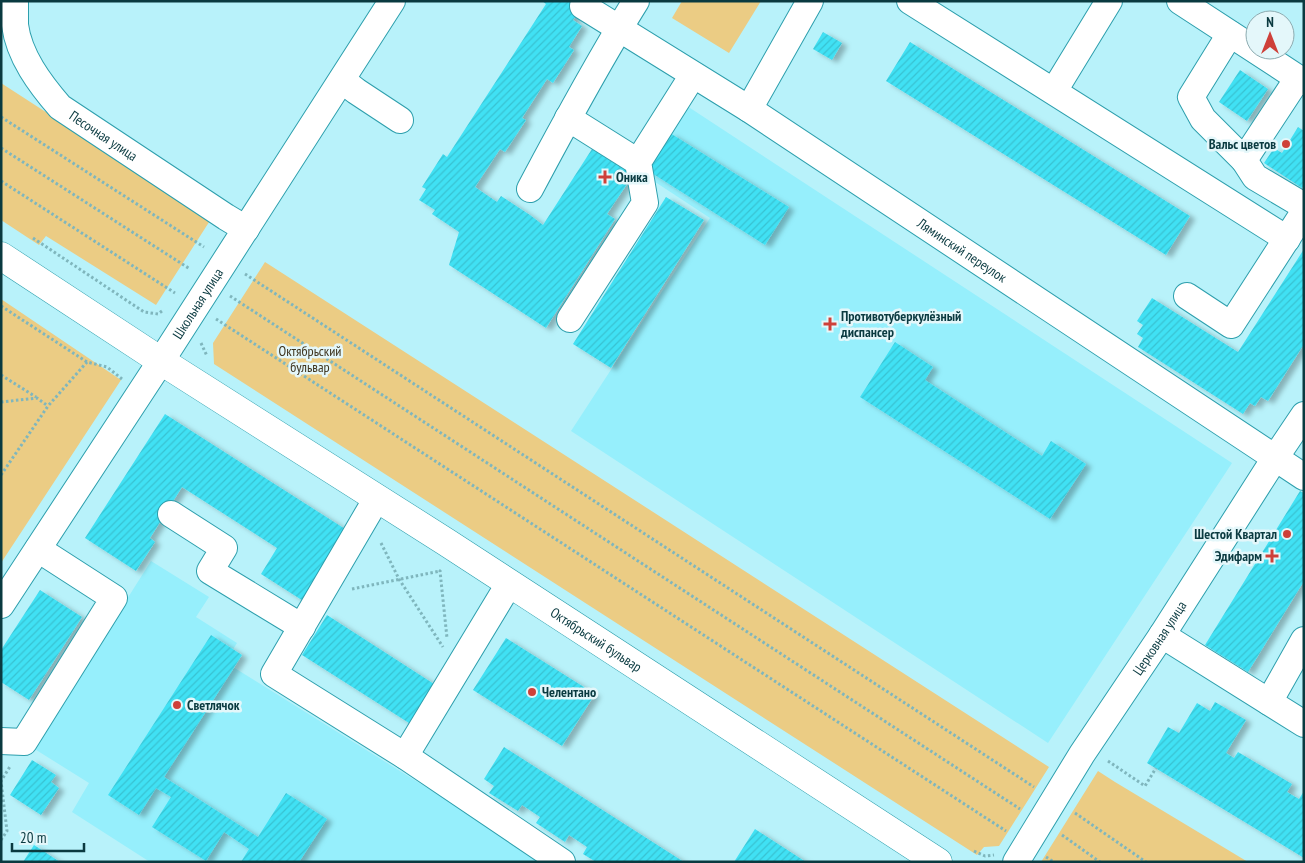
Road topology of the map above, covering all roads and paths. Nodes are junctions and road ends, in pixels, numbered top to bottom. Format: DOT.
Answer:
graph roads {
  1 [pos="15,1"];
  2 [pos="392,1"];
  3 [pos="636,1"];
  4 [pos="810,1"];
  5 [pos="910,1"];
  6 [pos="1109,1"];
  7 [pos="1180,1"];
  8 [pos="583,6"];
  9 [pos="619,29"];
  10 [pos="1230,34"];
  11 [pos="694,75"];
  12 [pos="342,80"];
  13 [pos="1301,80"];
  14 [pos="1054,91"];
  15 [pos="749,109"];
  16 [pos="1,117"];
  17 [pos="568,118"];
  18 [pos="400,120"];
  19 [pos="1,148"];
  20 [pos="1244,160"];
  21 [pos="638,162"];
  22 [pos="1,181"];
  23 [pos="530,189"];
  24 [pos="1304,206"];
  25 [pos="1304,212"];
  26 [pos="246,229"];
  27 [pos="33,238"];
  28 [pos="1287,239"];
  29 [pos="207,248"];
  30 [pos="1,256"];
  31 [pos="192,271"];
  32 [pos="242,272"];
  33 [pos="228,294"];
  34 [pos="178,295"];
  35 [pos="1187,296"];
  36 [pos="1,306"];
  37 [pos="166,308"];
  38 [pos="213,317"];
  39 [pos="570,319"];
  40 [pos="161,361"];
  41 [pos="86,362"];
  42 [pos="1,374"];
  43 [pos="125,381"];
  44 [pos="37,398"];
  45 [pos="1,402"];
  46 [pos="48,406"];
  47 [pos="1304,415"];
  48 [pos="1275,458"];
  49 [pos="1,474"];
  50 [pos="1304,477"];
  51 [pos="372,507"];
  52 [pos="171,514"];
  53 [pos="38,549"];
  54 [pos="443,565"];
  55 [pos="440,571"];
  56 [pos="399,579"];
  57 [pos="509,584"];
  58 [pos="344,591"];
  59 [pos="1,605"];
  60 [pos="302,627"];
  61 [pos="1162,635"];
  62 [pos="1304,640"];
  63 [pos="453,664"];
  64 [pos="1269,702"];
  65 [pos="1304,724"];
  66 [pos="13,742"];
  67 [pos="405,756"];
  68 [pos="1101,756"];
  69 [pos="1156,768"];
  70 [pos="1040,791"];
  71 [pos="1069,809"];
  72 [pos="1025,812"];
  73 [pos="1057,832"];
  74 [pos="1012,835"];
  75 [pos="1,840"];
  76 [pos="974,851"];
  77 [pos="985,856"];
  78 [pos="562,862"];
  79 [pos="938,862"];
  80 [pos="1016,862"];
  81 [pos="1100,862"];
  82 [pos="1146,862"];
  1 -- 26 [label="street, Песочная улица"];
  2 -- 12 [label="street, Школьная улица"];
  3 -- 9 [label="street"];
  4 -- 15 [label="street"];
  5 -- 14 [label="street"];
  6 -- 14 [label="street"];
  7 -- 10 [label="street"];
  8 -- 9 [label="street, Ляминский переулок"];
  9 -- 11 [label="street, Ляминский переулок"];
  9 -- 17 [label="street"];
  10 -- 13 [label="street"];
  10 -- 20 [label="street"];
  11 -- 15 [label="street, Ляминский переулок"];
  11 -- 21 [label="street"];
  12 -- 18 [label="street"];
  12 -- 26 [label="street, Школьная улица"];
  13 -- 20 [label="street"];
  14 -- 28 [label="street"];
  15 -- 48 [label="street, Ляминский переулок"];
  16 -- 29 [label="path"];
  17 -- 21 [label="street"];
  17 -- 23 [label="street"];
  19 -- 31 [label="path"];
  20 -- 24 [label="street"];
  21 -- 39 [label="street"];
  22 -- 34 [label="path"];
  25 -- 28 [label="street"];
  26 -- 40 [label="street, Школьная улица"];
  27 -- 37 [label="path"];
  28 -- 35 [label="street"];
  30 -- 40 [label="main road, Октябрьский бульвар"];
  32 -- 70 [label="path"];
  33 -- 72 [label="path"];
  36 -- 41 [label="path"];
  38 -- 74 [label="path"];
  40 -- 51 [label="main road, Октябрьский бульвар"];
  40 -- 53 [label="street, Школьная улица"];
  41 -- 43 [label="path"];
  41 -- 46 [label="path"];
  42 -- 44 [label="path"];
  44 -- 45 [label="path"];
  44 -- 46 [label="path"];
  46 -- 49 [label="path"];
  47 -- 48 [label="street, Церковная улица"];
  48 -- 50 [label="street, Ляминский переулок"];
  48 -- 61 [label="street, Церковная улица"];
  51 -- 56 [label="path"];
  51 -- 57 [label="main road, Октябрьский бульвар"];
  51 -- 60 [label="street"];
  52 -- 60 [label="street"];
  53 -- 59 [label="street, Школьная улица"];
  53 -- 66 [label="street"];
  54 -- 55 [label="path"];
  55 -- 56 [label="path"];
  55 -- 63 [label="path"];
  56 -- 58 [label="path"];
  56 -- 63 [label="path"];
  57 -- 63 [label="street"];
  57 -- 79 [label="main road, Октябрьский бульвар"];
  60 -- 67 [label="street"];
  61 -- 64 [label="street"];
  61 -- 80 [label="street, Церковная улица"];
  62 -- 64 [label="street"];
  63 -- 67 [label="street"];
  64 -- 65 [label="street"];
  66 -- 75 [label="path"];
  67 -- 78 [label="street"];
  68 -- 69 [label="path"];
  71 -- 82 [label="path"];
  73 -- 81 [label="path"];
  76 -- 77 [label="path"];
}
